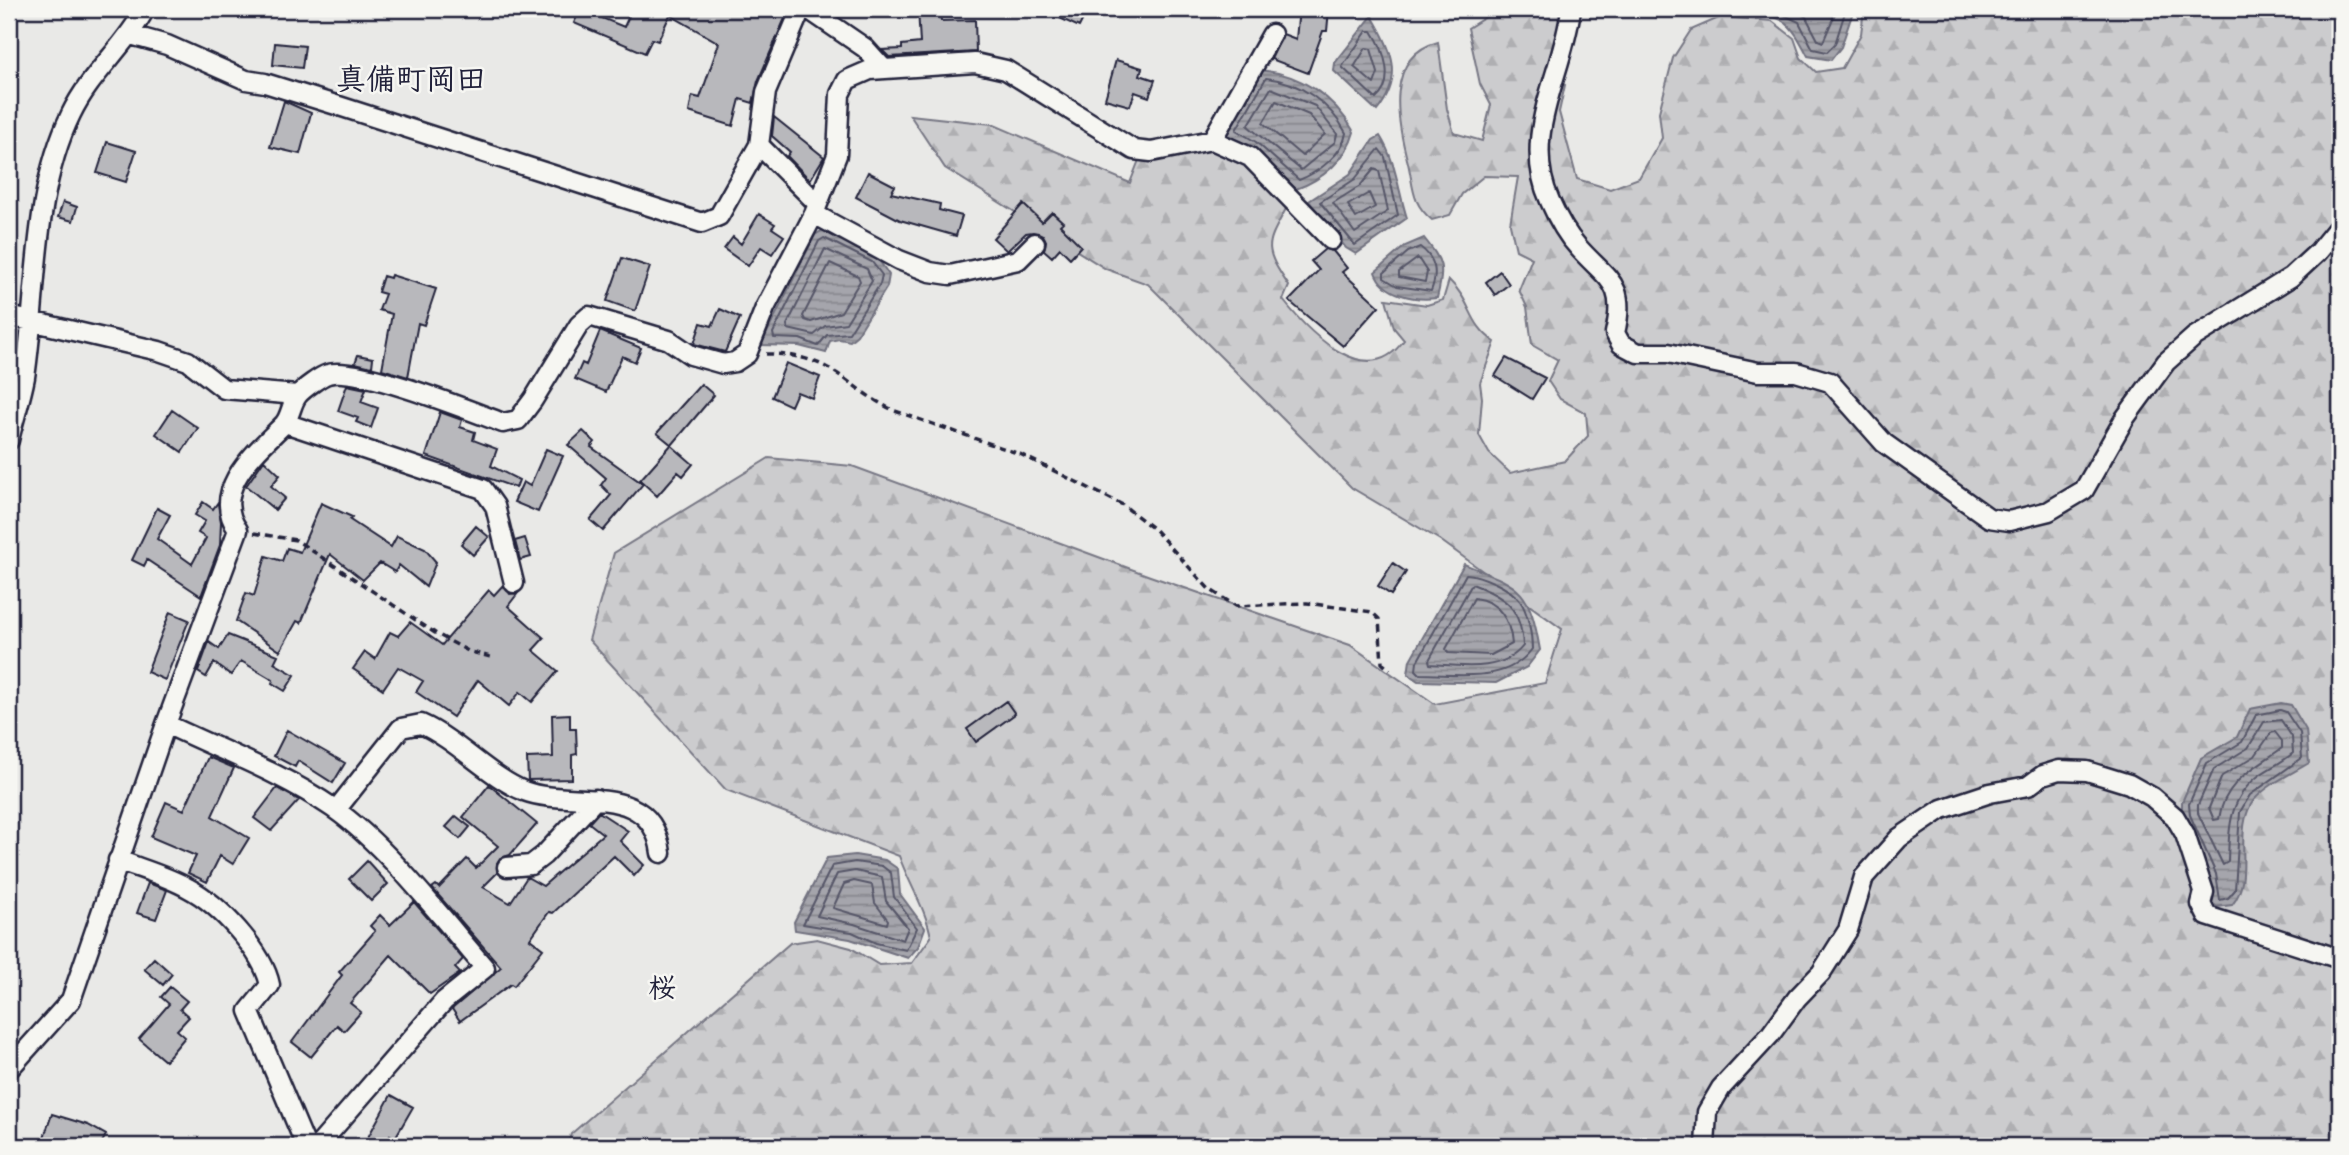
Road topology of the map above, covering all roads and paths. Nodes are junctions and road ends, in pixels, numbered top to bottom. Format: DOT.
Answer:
graph roads {
  1 [pos="145,9"];
  2 [pos="801,9"];
  3 [pos="809,9"];
  4 [pos="1571,9"];
  5 [pos="1272,34"];
  6 [pos="131,35"];
  7 [pos="883,68"];
  8 [pos="1212,140"];
  9 [pos="759,145"];
  10 [pos="816,209"];
  11 [pos="2340,225"];
  12 [pos="1331,240"];
  13 [pos="1035,243"];
  14 [pos="9,316"];
  15 [pos="30,322"];
  16 [pos="747,354"];
  17 [pos="297,395"];
  18 [pos="285,423"];
  19 [pos="9,440"];
  20 [pos="238,530"];
  21 [pos="514,583"];
  22 [pos="494,658"];
  23 [pos="1390,670"];
  24 [pos="166,724"];
  25 [pos="596,799"];
  26 [pos="336,810"];
  27 [pos="661,853"];
  28 [pos="118,860"];
  29 [pos="507,867"];
  30 [pos="2340,959"];
  31 [pos="9,1069"];
  32 [pos="306,1146"];
  33 [pos="318,1146"];
  34 [pos="1705,1146"];
  1 -- 6 [label="street"];
  2 -- 9 [label="street"];
  3 -- 7 [label="street"];
  4 -- 11 [label="street"];
  5 -- 8 [label="street"];
  6 -- 9 [label="street"];
  6 -- 15 [label="street"];
  7 -- 8 [label="street"];
  7 -- 10 [label="street"];
  8 -- 12 [label="street"];
  9 -- 10 [label="street"];
  10 -- 13 [label="street"];
  10 -- 16 [label="street"];
  14 -- 15 [label="street"];
  15 -- 17 [label="street"];
  15 -- 19 [label="street"];
  16 -- 17 [label="street"];
  16 -- 23 [label="path"];
  17 -- 18 [label="street"];
  18 -- 20 [label="street"];
  18 -- 21 [label="street"];
  20 -- 22 [label="path"];
  20 -- 24 [label="street"];
  24 -- 26 [label="street"];
  24 -- 28 [label="street"];
  25 -- 26 [label="street"];
  25 -- 27 [label="street"];
  25 -- 29 [label="street"];
  26 -- 33 [label="street"];
  28 -- 31 [label="street"];
  28 -- 32 [label="street"];
  30 -- 34 [label="street"];
}
